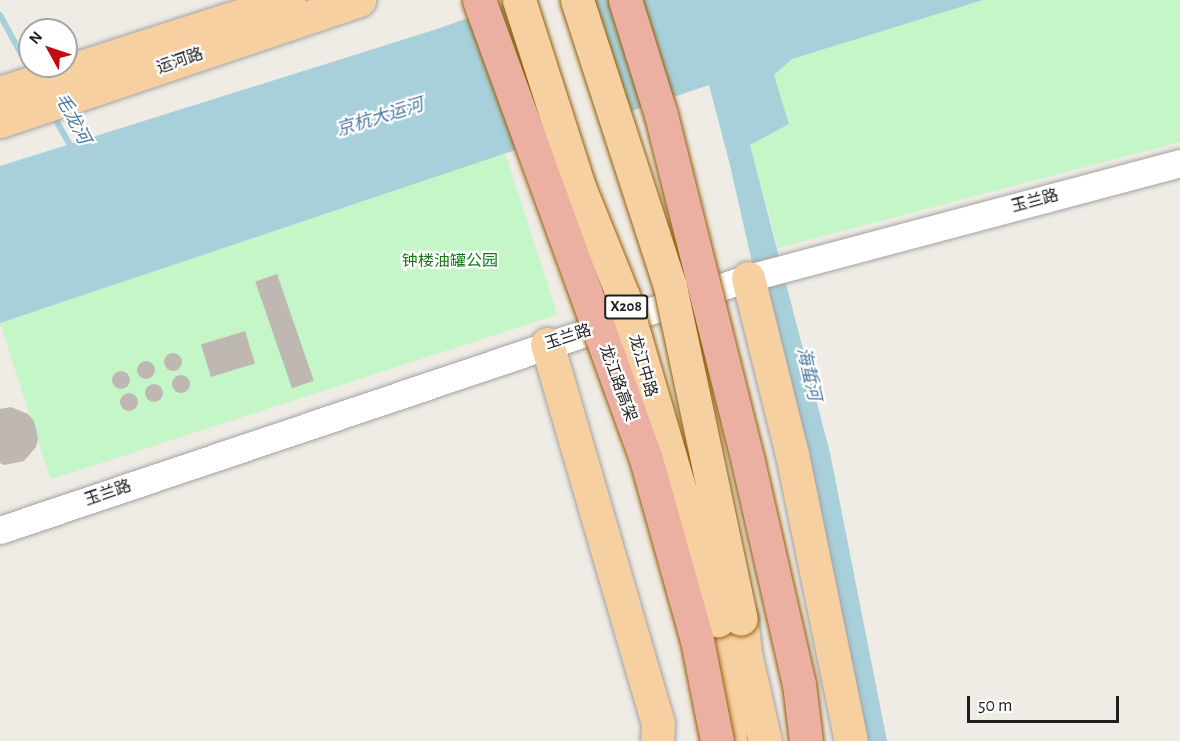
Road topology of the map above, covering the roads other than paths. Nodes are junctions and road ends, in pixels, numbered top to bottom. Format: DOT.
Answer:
graph roads {
  1 [pos="359,0"];
  2 [pos="478,0"];
  3 [pos="519,0"];
  4 [pos="577,0"];
  5 [pos="625,0"];
  6 [pos="285,5"];
  7 [pos="8,104"];
  8 [pos="1180,163"];
  9 [pos="750,277"];
  10 [pos="547,344"];
  11 [pos="0,530"];
  12 [pos="729,619"];
  13 [pos="657,741"];
  14 [pos="717,741"];
  15 [pos="730,741"];
  16 [pos="765,741"];
  17 [pos="806,741"];
  18 [pos="851,741"];
  1 -- 6 [label="main road, 运河路"];
  2 -- 14 [label="highway, 龙江路高架, bridge"];
  3 -- 12 [label="main road, 龙江中路 / X208, bridge"];
  4 -- 12 [label="main road, 龙江中路 / X208, bridge"];
  5 -- 17 [label="highway, bridge"];
  6 -- 7 [label="main road, 运河路"];
  8 -- 9 [label="street, 玉兰路"];
  9 -- 10 [label="street, 玉兰路"];
  9 -- 18 [label="main road"];
  10 -- 11 [label="street, 玉兰路"];
  10 -- 13 [label="main road"];
  12 -- 15 [label="main road, 龙江中路 / X208"];
  12 -- 16 [label="main road, 龙江中路 / X208"];
}
